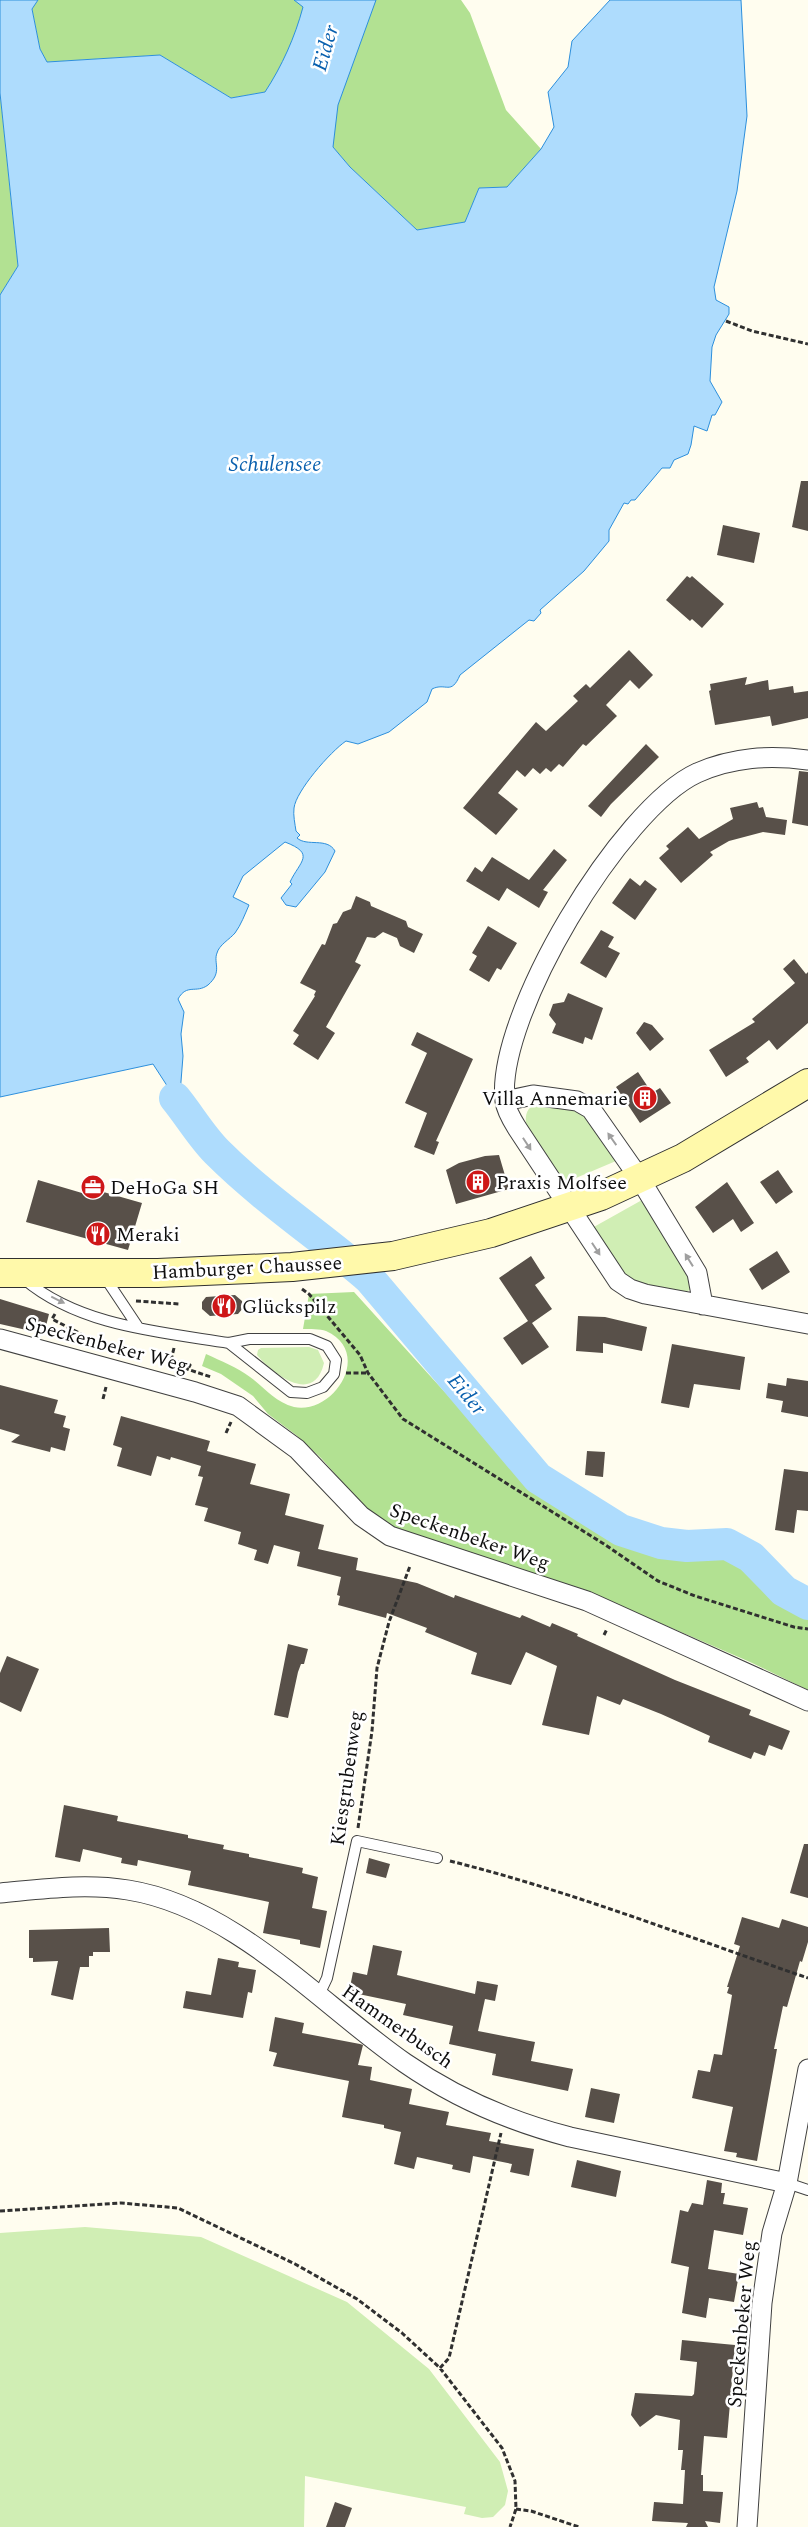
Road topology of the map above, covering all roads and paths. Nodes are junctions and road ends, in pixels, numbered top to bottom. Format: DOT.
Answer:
graph roads {
  1 [pos="726,321"];
  2 [pos="808,344"];
  3 [pos="808,760"];
  4 [pos="808,1083"];
  5 [pos="505,1100"];
  6 [pos="640,1179"];
  7 [pos="569,1208"];
  8 [pos="283,1268"];
  9 [pos="102,1272"];
  10 [pos="9,1273"];
  11 [pos="703,1306"];
  12 [pos="808,1324"];
  13 [pos="138,1327"];
  14 [pos="0,1339"];
  15 [pos="229,1342"];
  16 [pos="173,1361"];
  17 [pos="188,1369"];
  18 [pos="368,1372"];
  19 [pos="334,1374"];
  20 [pos="410,1566"];
  21 [pos="808,1629"];
  22 [pos="808,1701"];
  23 [pos="357,1841"];
  24 [pos="437,1858"];
  25 [pos="0,1893"];
  26 [pos="808,1978"];
  27 [pos="318,1996"];
  28 [pos="808,2069"];
  29 [pos="505,2116"];
  30 [pos="787,2183"];
  31 [pos="808,2190"];
  32 [pos="0,2211"];
  33 [pos="440,2368"];
  34 [pos="516,2509"];
  35 [pos="510,2527"];
  36 [pos="579,2527"];
  37 [pos="747,2527"];
  1 -- 2 [label="path"];
  3 -- 5 [label="street"];
  4 -- 6 [label="main road, Hamburger Chaussee"];
  6 -- 5 [label="street, one-way"];
  5 -- 7 [label="street, one-way"];
  6 -- 7 [label="main road, Hamburger Chaussee"];
  11 -- 6 [label="street, one-way"];
  7 -- 8 [label="main road, Hamburger Chaussee"];
  7 -- 11 [label="street, one-way"];
  8 -- 9 [label="main road, Hamburger Chaussee"];
  8 -- 18 [label="path"];
  9 -- 10 [label="main road, Hamburger Chaussee"];
  9 -- 13 [label="lane"];
  10 -- 13 [label="lane, one-way"];
  11 -- 12 [label="street"];
  13 -- 15 [label="lane"];
  14 -- 22 [label="street, Speckenbeker Weg"];
  15 -- 19 [label="lane"];
  15 -- 19 [label="lane"];
  16 -- 17 [label="path"];
  18 -- 19 [label="path"];
  18 -- 21 [label="path"];
  20 -- 23 [label="path, Kiesgrubenweg"];
  23 -- 24 [label="lane"];
  23 -- 27 [label="lane, Kiesgrubenweg"];
  24 -- 26 [label="path"];
  25 -- 27 [label="street, Hammerbusch"];
  27 -- 29 [label="street, Hammerbusch"];
  28 -- 30 [label="street, Speckenbeker Weg"];
  29 -- 30 [label="street, Hammerbusch"];
  29 -- 33 [label="path"];
  30 -- 31 [label="lane"];
  30 -- 37 [label="street, Speckenbeker Weg"];
  32 -- 33 [label="path"];
  33 -- 34 [label="path"];
  34 -- 35 [label="path"];
  34 -- 36 [label="path"];
}
